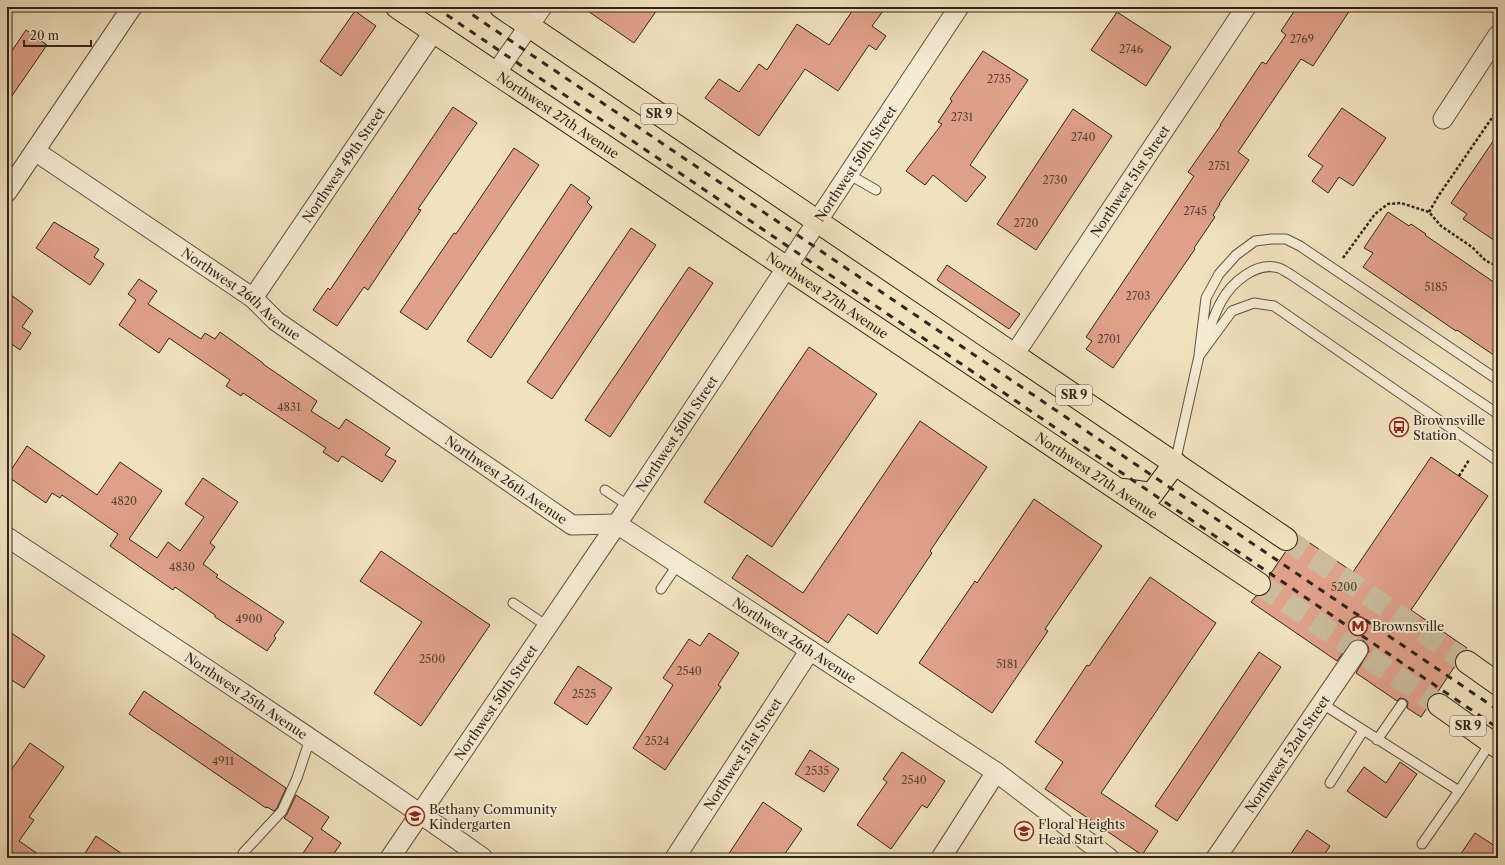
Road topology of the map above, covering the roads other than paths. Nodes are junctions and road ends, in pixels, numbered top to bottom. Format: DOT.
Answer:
graph roads {
  1 [pos="132,7"];
  2 [pos="397,7"];
  3 [pos="501,7"];
  4 [pos="542,7"];
  5 [pos="959,7"];
  6 [pos="1246,7"];
  7 [pos="529,26"];
  8 [pos="434,31"];
  9 [pos="1498,35"];
  10 [pos="496,73"];
  11 [pos="1443,119"];
  12 [pos="36,151"];
  13 [pos="848,174"];
  14 [pos="876,190"];
  15 [pos="7,192"];
  16 [pos="817,222"];
  17 [pos="786,268"];
  18 [pos="253,298"];
  19 [pos="1014,356"];
  20 [pos="1199,356"];
  21 [pos="1498,380"];
  22 [pos="1498,414"];
  23 [pos="1498,461"];
  24 [pos="1175,463"];
  25 [pos="1118,489"];
  26 [pos="605,490"];
  27 [pos="629,506"];
  28 [pos="617,524"];
  29 [pos="7,537"];
  30 [pos="1286,539"];
  31 [pos="678,564"];
  32 [pos="1259,584"];
  33 [pos="661,589"];
  34 [pos="513,603"];
  35 [pos="547,626"];
  36 [pos="810,650"];
  37 [pos="1358,650"];
  38 [pos="1467,662"];
  39 [pos="1498,684"];
  40 [pos="1321,704"];
  41 [pos="1402,704"];
  42 [pos="1439,705"];
  43 [pos="1363,731"];
  44 [pos="310,739"];
  45 [pos="1377,740"];
  46 [pos="1494,744"];
  47 [pos="996,772"];
  48 [pos="1330,783"];
  49 [pos="1458,790"];
  50 [pos="420,813"];
  51 [pos="1422,844"];
  52 [pos="243,853"];
  53 [pos="390,858"];
  54 [pos="483,858"];
  55 [pos="675,858"];
  56 [pos="941,858"];
  57 [pos="1109,858"];
  58 [pos="1216,858"];
  1 -- 12 [label="street"];
  2 -- 8 [label="main road, Northwest 27th Avenue"];
  3 -- 7 [label="main road, SR 9"];
  4 -- 7 [label="street"];
  5 -- 13 [label="street, Northwest 50th Street"];
  6 -- 19 [label="street, Northwest 51st Street"];
  7 -- 10 [label="street"];
  7 -- 16 [label="main road, SR 9"];
  8 -- 10 [label="main road, Northwest 27th Avenue"];
  8 -- 18 [label="street, Northwest 49th Street"];
  9 -- 11 [label="street"];
  10 -- 17 [label="main road, Northwest 27th Avenue"];
  12 -- 15 [label="street"];
  12 -- 18 [label="street, Northwest 26th Avenue"];
  13 -- 14 [label="lane"];
  13 -- 16 [label="street, Northwest 50th Street"];
  16 -- 17 [label="street, Northwest 50th Street"];
  16 -- 19 [label="main road, SR 9"];
  17 -- 25 [label="main road, Northwest 27th Avenue"];
  17 -- 27 [label="street, Northwest 50th Street"];
  18 -- 28 [label="street, Northwest 26th Avenue"];
  19 -- 24 [label="main road, SR 9"];
  20 -- 21 [label="lane"];
  20 -- 22 [label="lane"];
  20 -- 23 [label="lane"];
  20 -- 24 [label="lane"];
  24 -- 25 [label="main road"];
  24 -- 30 [label="main road, SR 9"];
  25 -- 32 [label="main road, Northwest 27th Avenue"];
  26 -- 27 [label="lane"];
  27 -- 28 [label="street, Northwest 50th Street"];
  28 -- 31 [label="street, Northwest 26th Avenue"];
  28 -- 35 [label="street, Northwest 50th Street"];
  29 -- 44 [label="street, Northwest 25th Avenue"];
  31 -- 33 [label="lane"];
  31 -- 36 [label="street, Northwest 26th Avenue"];
  34 -- 35 [label="lane"];
  35 -- 50 [label="street, Northwest 50th Street"];
  36 -- 47 [label="street, Northwest 26th Avenue"];
  36 -- 55 [label="street, Northwest 51st Street"];
  37 -- 40 [label="street, Northwest 52nd Street"];
  38 -- 39 [label="main road"];
  40 -- 43 [label="lane"];
  40 -- 58 [label="street, Northwest 52nd Street"];
  41 -- 45 [label="lane"];
  42 -- 46 [label="main road, SR 9"];
  43 -- 45 [label="lane"];
  43 -- 48 [label="lane"];
  44 -- 50 [label="street, Northwest 25th Avenue"];
  44 -- 52 [label="lane"];
  45 -- 49 [label="lane"];
  46 -- 49 [label="lane"];
  47 -- 56 [label="street"];
  47 -- 57 [label="street, Northwest 26th Avenue"];
  49 -- 51 [label="lane"];
  50 -- 53 [label="street, Northwest 50th Street"];
  50 -- 54 [label="street, Northwest 25th Avenue"];
}
